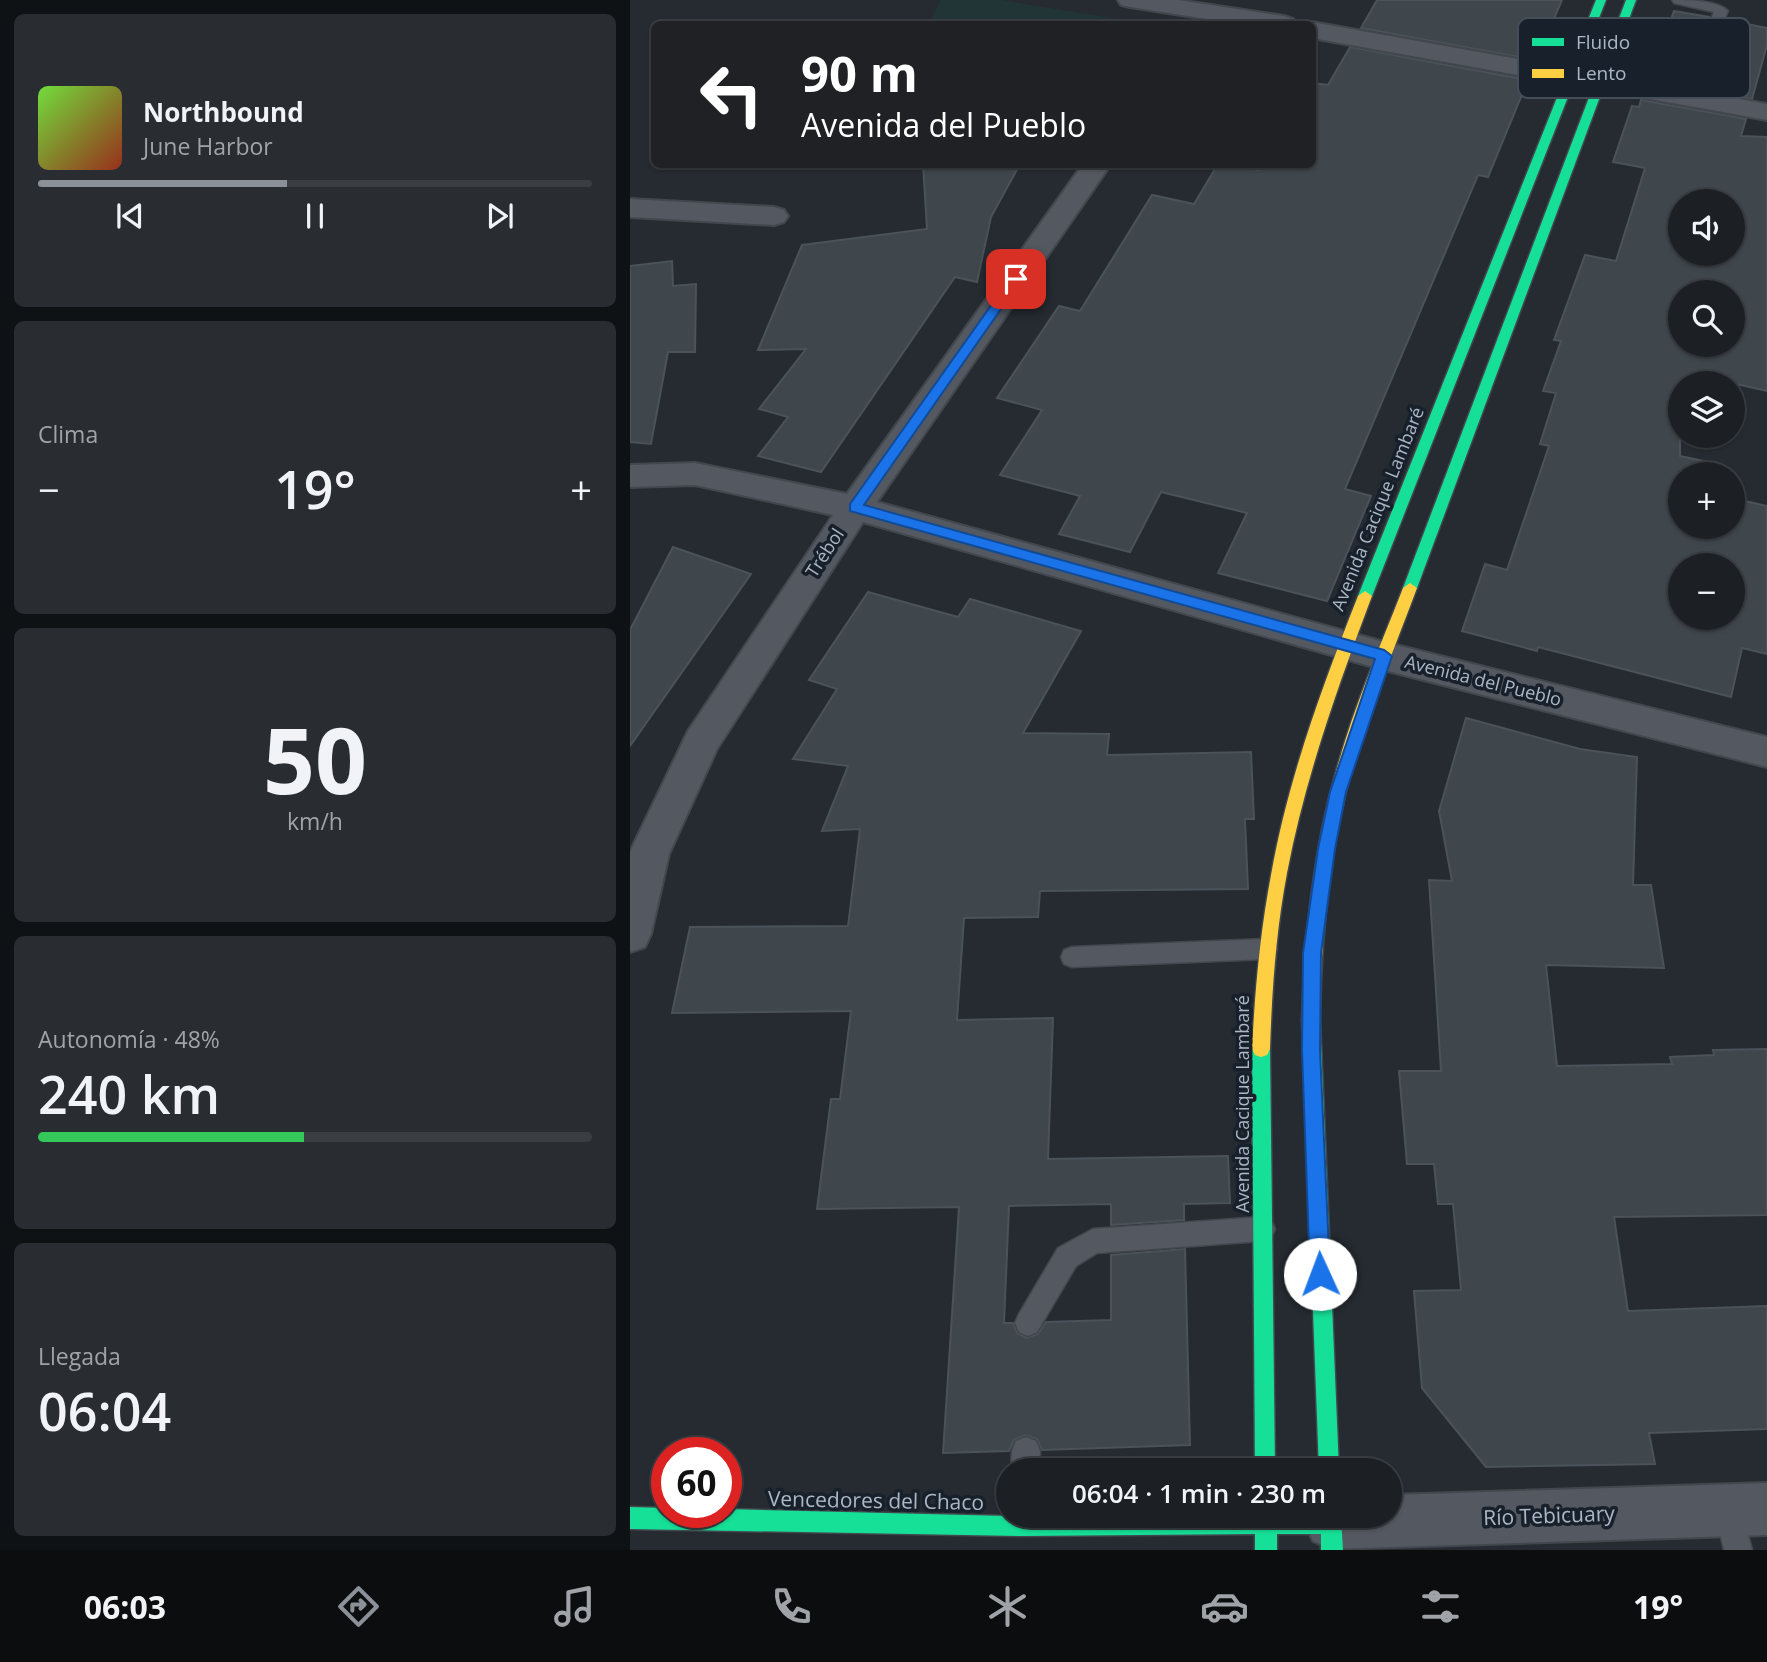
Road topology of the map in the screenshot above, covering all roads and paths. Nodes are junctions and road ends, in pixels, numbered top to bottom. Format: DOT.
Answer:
graph roads {
  1 [pos="1130,0"];
  2 [pos="1601,0"];
  3 [pos="1631,0"];
  4 [pos="1679,0"];
  5 [pos="1204,12"];
  6 [pos="1594,18"];
  7 [pos="1624,18"];
  8 [pos="1718,18"];
  9 [pos="1264,21"];
  10 [pos="1316,31"];
  11 [pos="1518,67"];
  12 [pos="1562,98"];
  13 [pos="1593,98"];
  14 [pos="1713,98"];
  15 [pos="1767,112"];
  16 [pos="1094,168"];
  17 [pos="630,208"];
  18 [pos="774,216"];
  19 [pos="630,476"];
  20 [pos="855,508"];
  21 [pos="1345,645"];
  22 [pos="1384,656"];
  23 [pos="1767,752"];
  24 [pos="630,934"];
  25 [pos="1266,949"];
  26 [pos="1072,957"];
  27 [pos="1262,1229"];
  28 [pos="1028,1323"];
  29 [pos="1265,1458"];
  30 [pos="1328,1458"];
  31 [pos="630,1518"];
  32 [pos="996,1520"];
  33 [pos="1745,1523"];
  34 [pos="1266,1528"];
  35 [pos="1331,1530"];
  36 [pos="1266,1550"];
  1 -- 5 [label="street"];
  2 -- 6 [label="main road, Avenida Cacique Lambaré"];
  3 -- 7 [label="main road"];
  4 -- 8 [label="lane"];
  5 -- 9 [label="street"];
  10 -- 11 [label="street"];
  12 -- 21 [label="main road, Avenida Cacique Lambaré"];
  13 -- 22 [label="main road"];
  14 -- 15 [label="street"];
  16 -- 20 [label="street, Trébol"];
  17 -- 18 [label="street"];
  19 -- 20 [label="street, Avenida del Pueblo"];
  20 -- 21 [label="street, Avenida del Pueblo"];
  20 -- 24 [label="street, Trébol"];
  21 -- 22 [label="street, Avenida del Pueblo"];
  21 -- 25 [label="main road, Avenida Cacique Lambaré"];
  22 -- 23 [label="street, Avenida del Pueblo"];
  22 -- 30 [label="main road"];
  25 -- 26 [label="lane"];
  25 -- 27 [label="main road, Avenida Cacique Lambaré"];
  27 -- 28 [label="lane"];
  27 -- 29 [label="main road, Avenida Cacique Lambaré"];
  31 -- 32 [label="main road, Vencedores del Chaco"];
  33 -- 35 [label="street, Río Tebicuary"];
  34 -- 36 [label="main road"];
}
